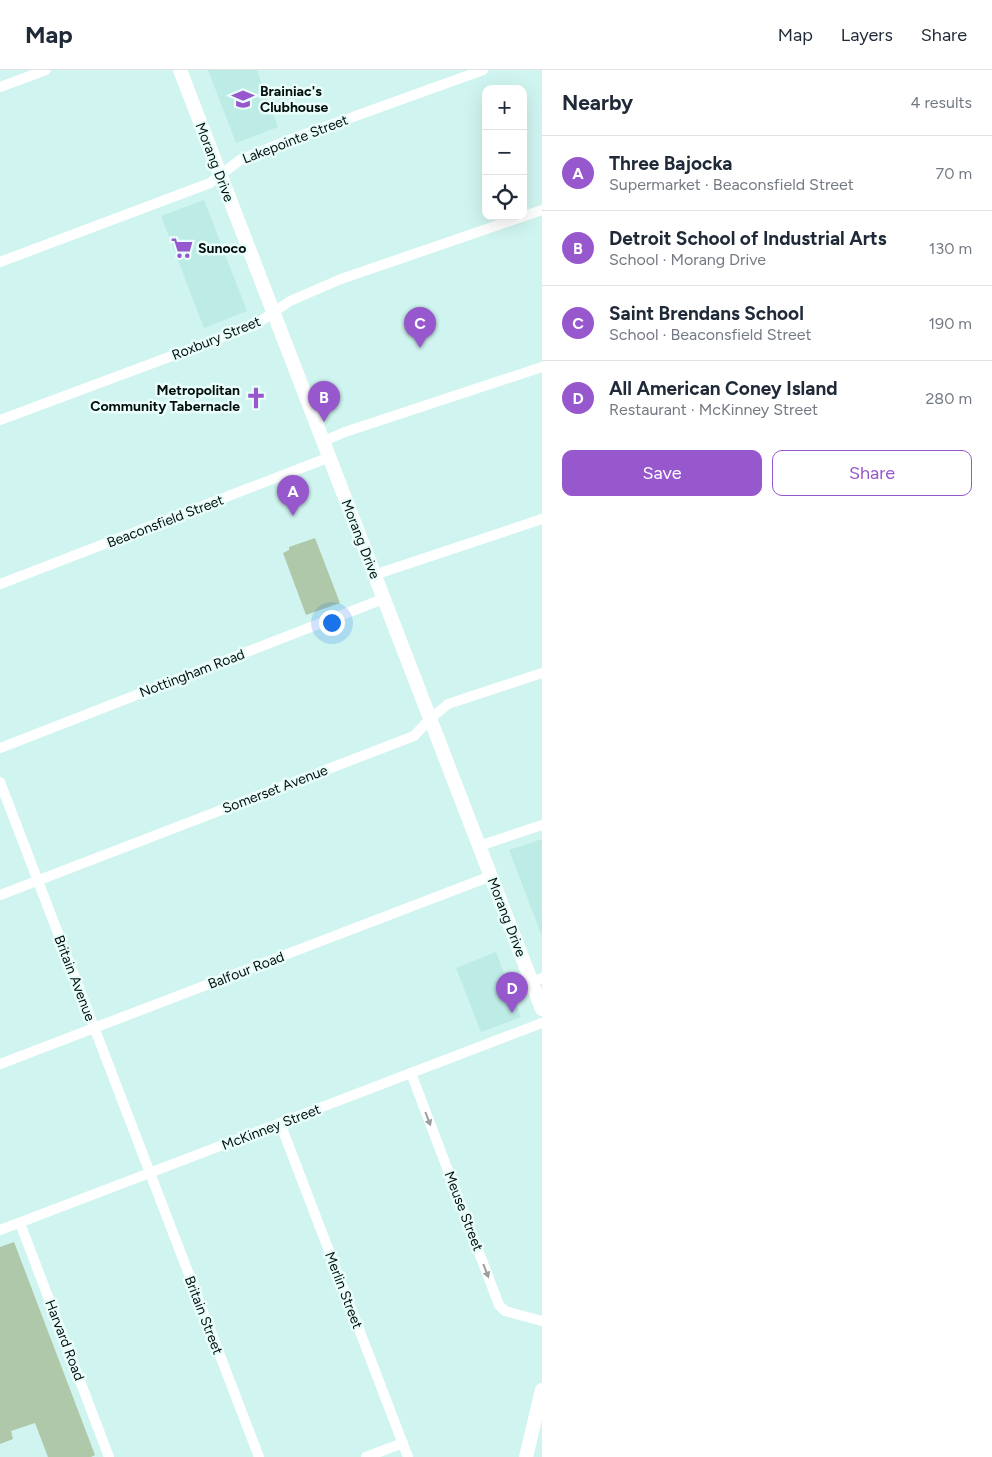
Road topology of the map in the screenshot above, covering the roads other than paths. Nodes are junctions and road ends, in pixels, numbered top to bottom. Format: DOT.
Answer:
graph roads {
  1 [pos="46,70"];
  2 [pos="180,70"];
  3 [pos="483,70"];
  4 [pos="0,87"];
  5 [pos="220,174"];
  6 [pos="542,210"];
  7 [pos="0,262"];
  8 [pos="273,313"];
  9 [pos="542,367"];
  10 [pos="0,420"];
  11 [pos="324,441"];
  12 [pos="330,458"];
  13 [pos="542,520"];
  14 [pos="374,575"];
  15 [pos="0,584"];
  16 [pos="383,598"];
  17 [pos="542,673"];
  18 [pos="430,719"];
  19 [pos="0,748"];
  20 [pos="0,782"];
  21 [pos="542,825"];
  22 [pos="479,846"];
  23 [pos="491,876"];
  24 [pos="37,881"];
  25 [pos="0,895"];
  26 [pos="537,980"];
  27 [pos="542,1009"];
  28 [pos="542,1023"];
  29 [pos="94,1028"];
  30 [pos="0,1064"];
  31 [pos="411,1073"];
  32 [pos="280,1123"];
  33 [pos="150,1173"];
  34 [pos="20,1223"];
  35 [pos="0,1230"];
  36 [pos="542,1321"];
  37 [pos="542,1390"];
  38 [pos="403,1443"];
  39 [pos="109,1457"];
  40 [pos="259,1457"];
  41 [pos="366,1457"];
  42 [pos="408,1457"];
  43 [pos="526,1457"];
  1 -- 4 [label="street"];
  2 -- 5 [label="street, Morang Drive"];
  3 -- 5 [label="street, Lakepointe Street"];
  5 -- 7 [label="street, Lakepointe Street"];
  5 -- 8 [label="street, Morang Drive"];
  6 -- 8 [label="street, Roxbury Street"];
  8 -- 10 [label="street, Roxbury Street"];
  8 -- 11 [label="street, Morang Drive"];
  9 -- 11 [label="street"];
  11 -- 12 [label="street, Morang Drive"];
  12 -- 14 [label="street, Morang Drive"];
  12 -- 15 [label="street, Beaconsfield Street"];
  13 -- 14 [label="street"];
  14 -- 16 [label="street, Morang Drive"];
  16 -- 18 [label="street, Morang Drive"];
  16 -- 19 [label="street, Nottingham Road"];
  17 -- 18 [label="street, Somerset Avenue"];
  18 -- 22 [label="street, Morang Drive"];
  18 -- 24 [label="street, Somerset Avenue"];
  20 -- 24 [label="street, Britain Avenue"];
  21 -- 22 [label="street"];
  22 -- 23 [label="street, Morang Drive"];
  23 -- 26 [label="street, Morang Drive"];
  23 -- 29 [label="street, Balfour Road"];
  24 -- 25 [label="street, Somerset Avenue"];
  24 -- 29 [label="street, Britain Avenue"];
  26 -- 27 [label="street, Morang Drive"];
  28 -- 31 [label="street, McKinney Street"];
  29 -- 30 [label="street, Balfour Road"];
  29 -- 33 [label="street, Britain Avenue"];
  31 -- 32 [label="street, McKinney Street"];
  31 -- 36 [label="street, Meuse Street, one-way"];
  32 -- 33 [label="street, McKinney Street"];
  32 -- 38 [label="street, Merlin Street"];
  33 -- 34 [label="street, McKinney Street"];
  33 -- 40 [label="street, Britain Street"];
  34 -- 35 [label="street, McKinney Street"];
  34 -- 39 [label="street, Harvard Road"];
  37 -- 43 [label="street"];
  38 -- 41 [label="street"];
  38 -- 42 [label="street, Merlin Street"];
}
